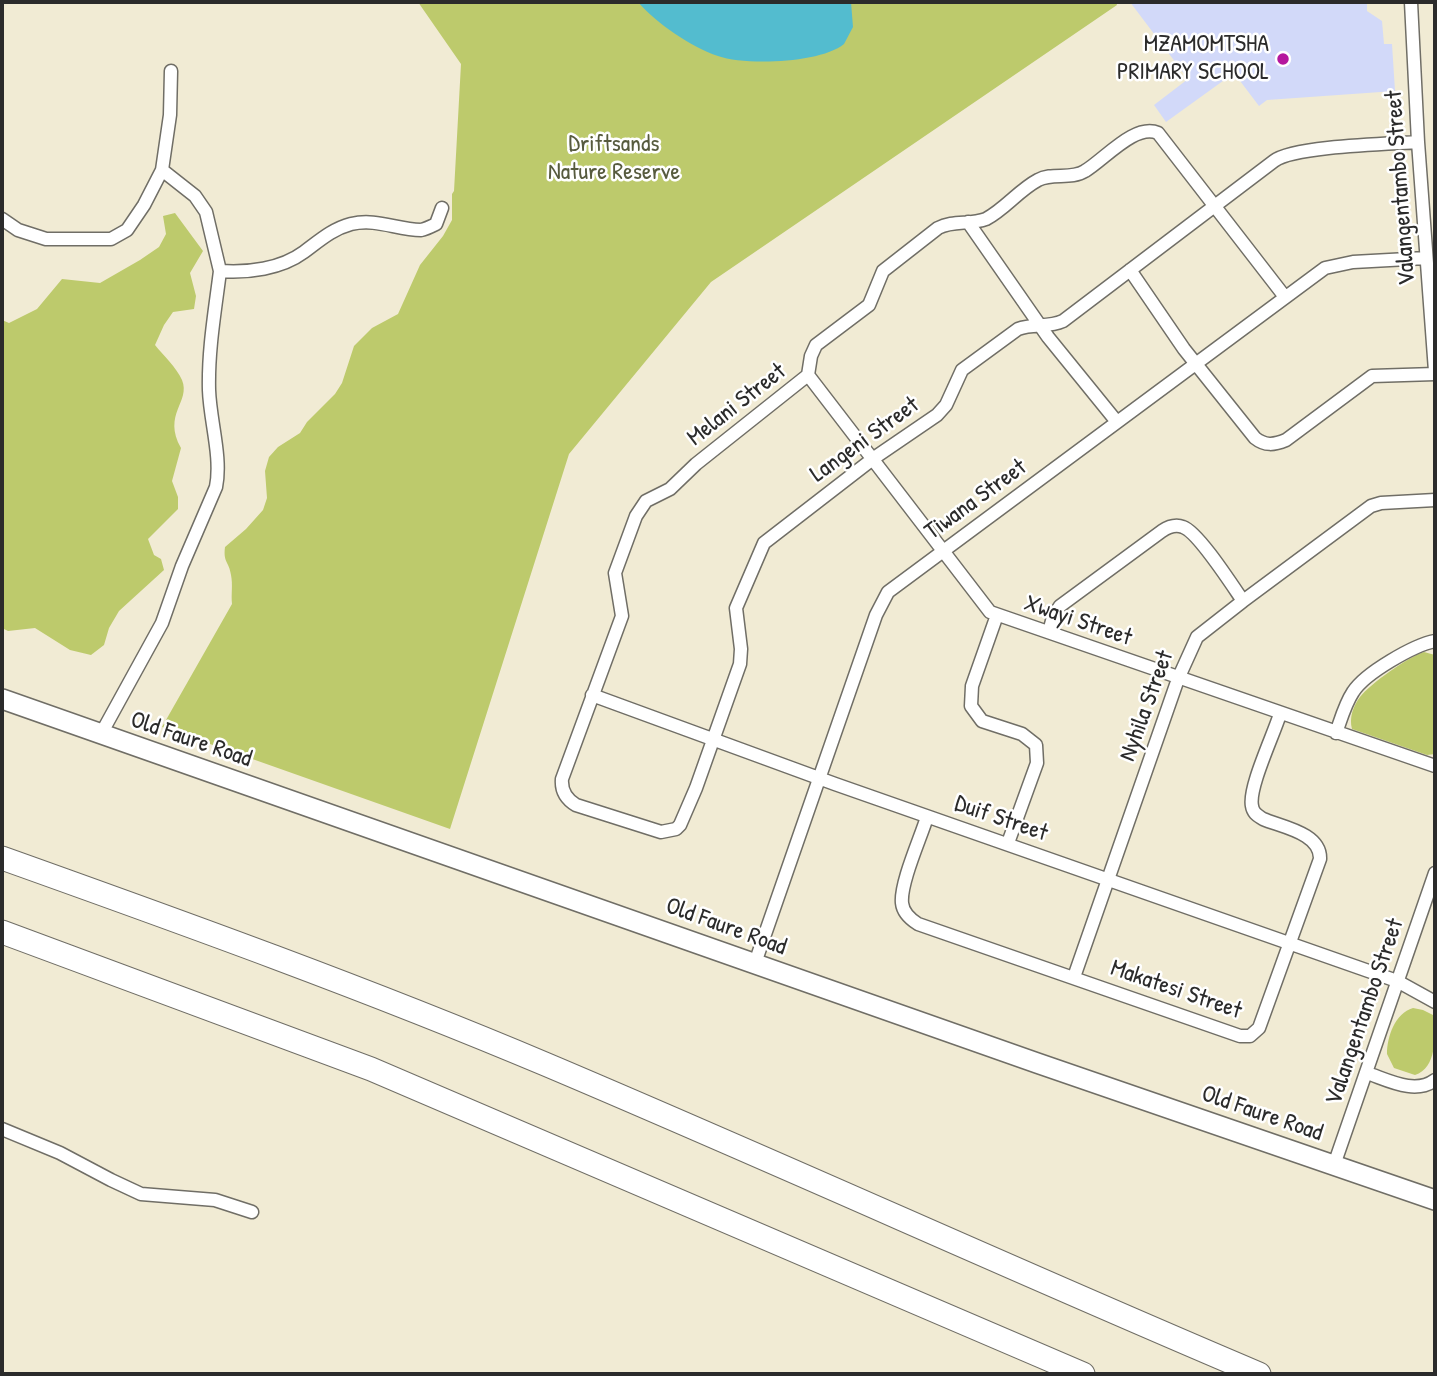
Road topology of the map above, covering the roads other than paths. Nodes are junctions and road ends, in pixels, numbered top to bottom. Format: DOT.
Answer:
graph roads {
  1 [pos="1411,2"];
  2 [pos="170,71"];
  3 [pos="1418,142"];
  4 [pos="162,170"];
  5 [pos="1216,205"];
  6 [pos="442,208"];
  7 [pos="2,219"];
  8 [pos="968,222"];
  9 [pos="1426,258"];
  10 [pos="1130,270"];
  11 [pos="220,271"];
  12 [pos="1284,297"];
  13 [pos="1040,326"];
  14 [pos="1196,364"];
  15 [pos="1435,372"];
  16 [pos="808,375"];
  17 [pos="1117,422"];
  18 [pos="874,458"];
  19 [pos="1435,500"];
  20 [pos="942,550"];
  21 [pos="1243,601"];
  22 [pos="997,615"];
  23 [pos="1049,632"];
  24 [pos="1435,641"];
  25 [pos="1178,679"];
  26 [pos="592,695"];
  27 [pos="2,699"];
  28 [pos="1280,714"];
  29 [pos="1336,733"];
  30 [pos="101,734"];
  31 [pos="713,739"];
  32 [pos="1435,766"];
  33 [pos="820,778"];
  34 [pos="564,794"];
  35 [pos="928,817"];
  36 [pos="1008,843"];
  37 [pos="2,858"];
  38 [pos="1435,873"];
  39 [pos="1109,880"];
  40 [pos="2,932"];
  41 [pos="1290,943"];
  42 [pos="755,963"];
  43 [pos="1074,977"];
  44 [pos="1397,981"];
  45 [pos="1435,1002"];
  46 [pos="1367,1073"];
  47 [pos="1435,1080"];
  48 [pos="2,1129"];
  49 [pos="1334,1165"];
  50 [pos="1435,1200"];
  51 [pos="252,1212"];
  52 [pos="1083,1374"];
  53 [pos="1259,1374"];
  1 -- 3 [label="street, Valangentambo Street"];
  2 -- 4 [label="street"];
  3 -- 5 [label="street, Langeni Street"];
  3 -- 9 [label="street, Valangentambo Street"];
  4 -- 7 [label="street"];
  4 -- 11 [label="street"];
  5 -- 8 [label="street, Melani Street"];
  5 -- 10 [label="street, Langeni Street"];
  5 -- 12 [label="street, Melani Street"];
  6 -- 11 [label="street"];
  8 -- 13 [label="street"];
  8 -- 16 [label="street, Melani Street"];
  9 -- 12 [label="street, Tiwana Street"];
  9 -- 15 [label="street, Valangentambo Street"];
  10 -- 13 [label="street, Langeni Street"];
  10 -- 14 [label="street"];
  11 -- 30 [label="street"];
  12 -- 14 [label="street, Tiwana Street"];
  13 -- 17 [label="street"];
  13 -- 18 [label="street, Langeni Street"];
  14 -- 15 [label="street"];
  14 -- 17 [label="street, Tiwana Street"];
  16 -- 18 [label="street, Xwayi Street"];
  16 -- 26 [label="street, Melani Street"];
  17 -- 20 [label="street, Tiwana Street"];
  18 -- 20 [label="street, Xwayi Street"];
  18 -- 31 [label="street, Langeni Street"];
  19 -- 21 [label="street, Nyhila Street"];
  20 -- 22 [label="street, Xwayi Street"];
  20 -- 33 [label="street, Tiwana Street"];
  21 -- 23 [label="street"];
  21 -- 25 [label="street, Nyhila Street"];
  22 -- 23 [label="street, Xwayi Street"];
  22 -- 36 [label="street"];
  23 -- 25 [label="street, Xwayi Street"];
  24 -- 29 [label="street"];
  25 -- 28 [label="street, Xwayi Street"];
  25 -- 39 [label="street, Nyhila Street"];
  26 -- 31 [label="street, Duif Street"];
  26 -- 34 [label="street, Melani Street"];
  27 -- 30 [label="main road, Old Faure Road"];
  28 -- 29 [label="street, Xwayi Street"];
  28 -- 41 [label="street, Makatesi Street"];
  29 -- 32 [label="street, Xwayi Street"];
  30 -- 42 [label="main road, Old Faure Road"];
  31 -- 33 [label="street, Duif Street"];
  31 -- 34 [label="street, Langeni Street"];
  33 -- 35 [label="street, Duif Street"];
  33 -- 42 [label="street, Tiwana Street"];
  35 -- 36 [label="street, Duif Street"];
  35 -- 43 [label="street, Makatesi Street"];
  36 -- 39 [label="street, Duif Street"];
  37 -- 53 [label="highway"];
  38 -- 44 [label="street, Valangentambo Street"];
  39 -- 41 [label="street, Duif Street"];
  39 -- 43 [label="street, Nyhila Street"];
  40 -- 52 [label="highway"];
  41 -- 43 [label="street, Makatesi Street"];
  41 -- 44 [label="street, Duif Street"];
  42 -- 49 [label="main road, Old Faure Road"];
  44 -- 45 [label="street, Duif Street"];
  44 -- 46 [label="street, Valangentambo Street"];
  46 -- 47 [label="street"];
  46 -- 49 [label="street, Valangentambo Street"];
  48 -- 51 [label="street"];
  49 -- 50 [label="main road, Old Faure Road"];
}
